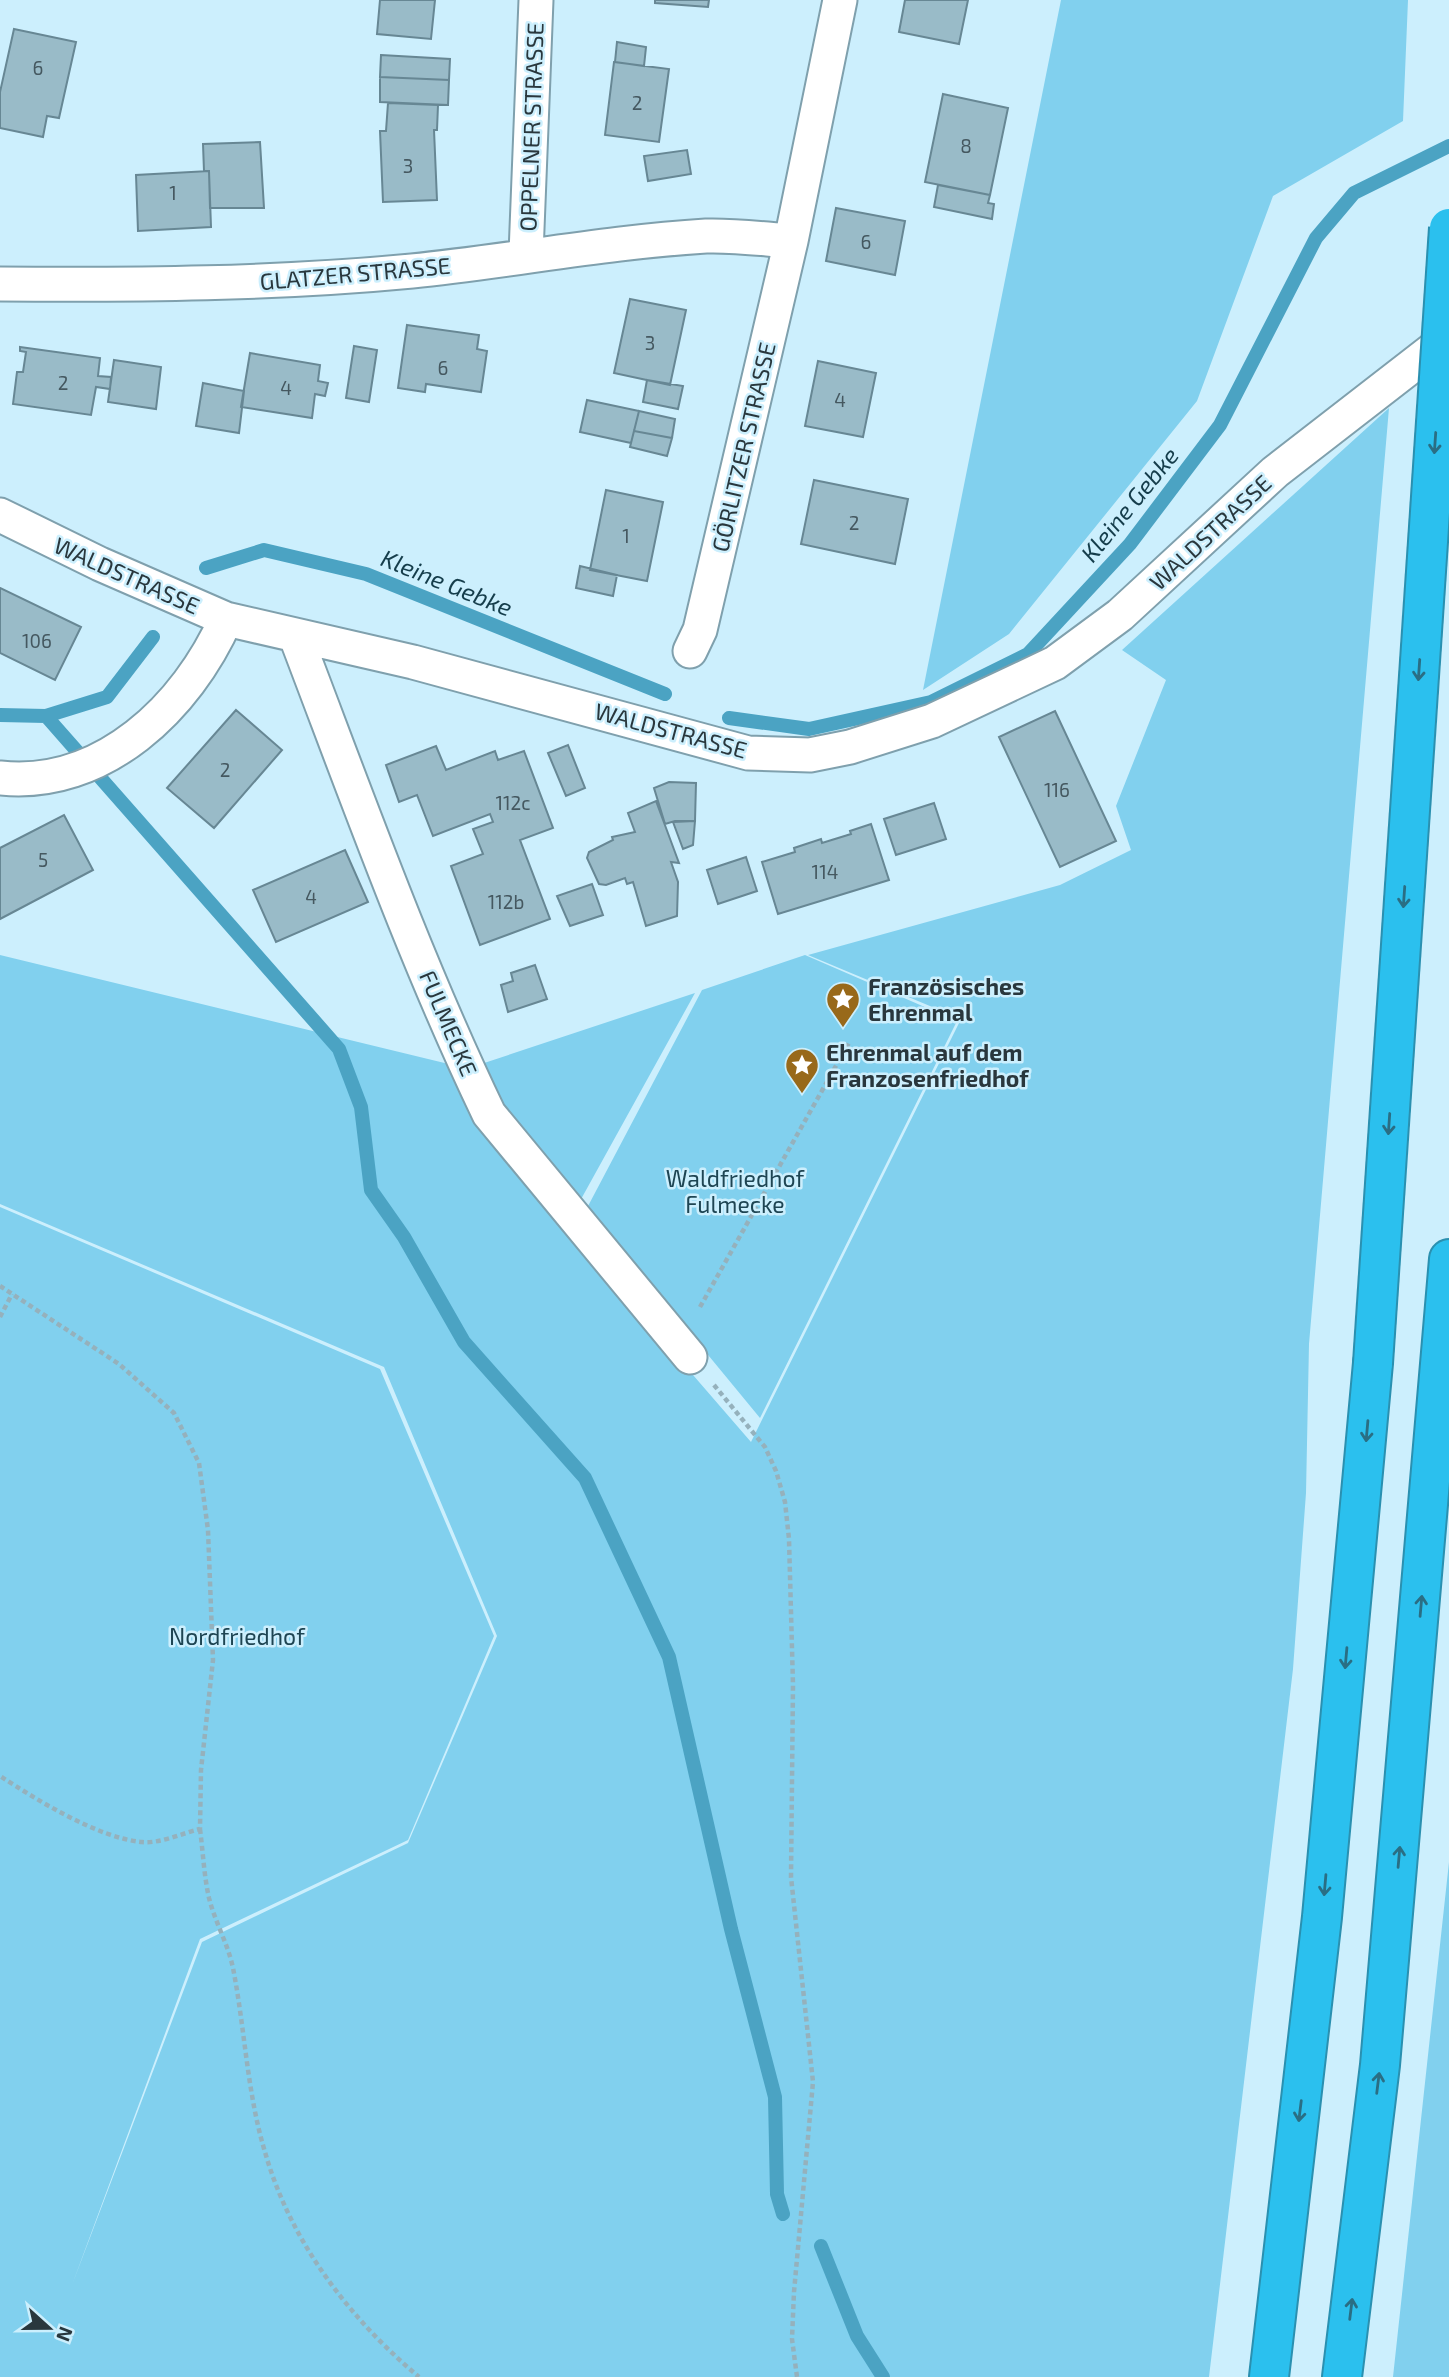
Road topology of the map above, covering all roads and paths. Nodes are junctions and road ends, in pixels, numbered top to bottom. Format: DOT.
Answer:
graph roads {
  1 [pos="536,0"];
  2 [pos="841,0"];
  3 [pos="1449,228"];
  4 [pos="791,241"];
  5 [pos="526,254"];
  6 [pos="0,284"];
  7 [pos="1449,337"];
  8 [pos="0,515"];
  9 [pos="226,619"];
  10 [pos="296,637"];
  11 [pos="690,652"];
  12 [pos="0,778"];
  13 [pos="850,1041"];
  14 [pos="1449,1259"];
  15 [pos="0,1286"];
  16 [pos="12,1294"];
  17 [pos="0,1317"];
  18 [pos="684,1350"];
  19 [pos="0,1776"];
  20 [pos="200,1829"];
  21 [pos="419,2377"];
  22 [pos="797,2377"];
  23 [pos="1269,2377"];
  24 [pos="1342,2377"];
  1 -- 5 [label="street, OPPELNER STRASSE"];
  2 -- 4 [label="street, GÖRLITZER STRASSE"];
  3 -- 23 [label="highway, one-way, bridge"];
  4 -- 5 [label="street, GLATZER STRASSE"];
  4 -- 11 [label="street, GÖRLITZER STRASSE"];
  5 -- 6 [label="street, GLATZER STRASSE"];
  7 -- 10 [label="street, WALDSTRASSE"];
  8 -- 9 [label="street, WALDSTRASSE"];
  9 -- 10 [label="street, WALDSTRASSE"];
  9 -- 12 [label="street"];
  10 -- 18 [label="street, FULMECKE"];
  13 -- 18 [label="path"];
  24 -- 14 [label="highway, one-way"];
  15 -- 16 [label="path"];
  16 -- 17 [label="path"];
  16 -- 20 [label="path"];
  18 -- 22 [label="path"];
  19 -- 20 [label="path"];
  20 -- 21 [label="path"];
}
